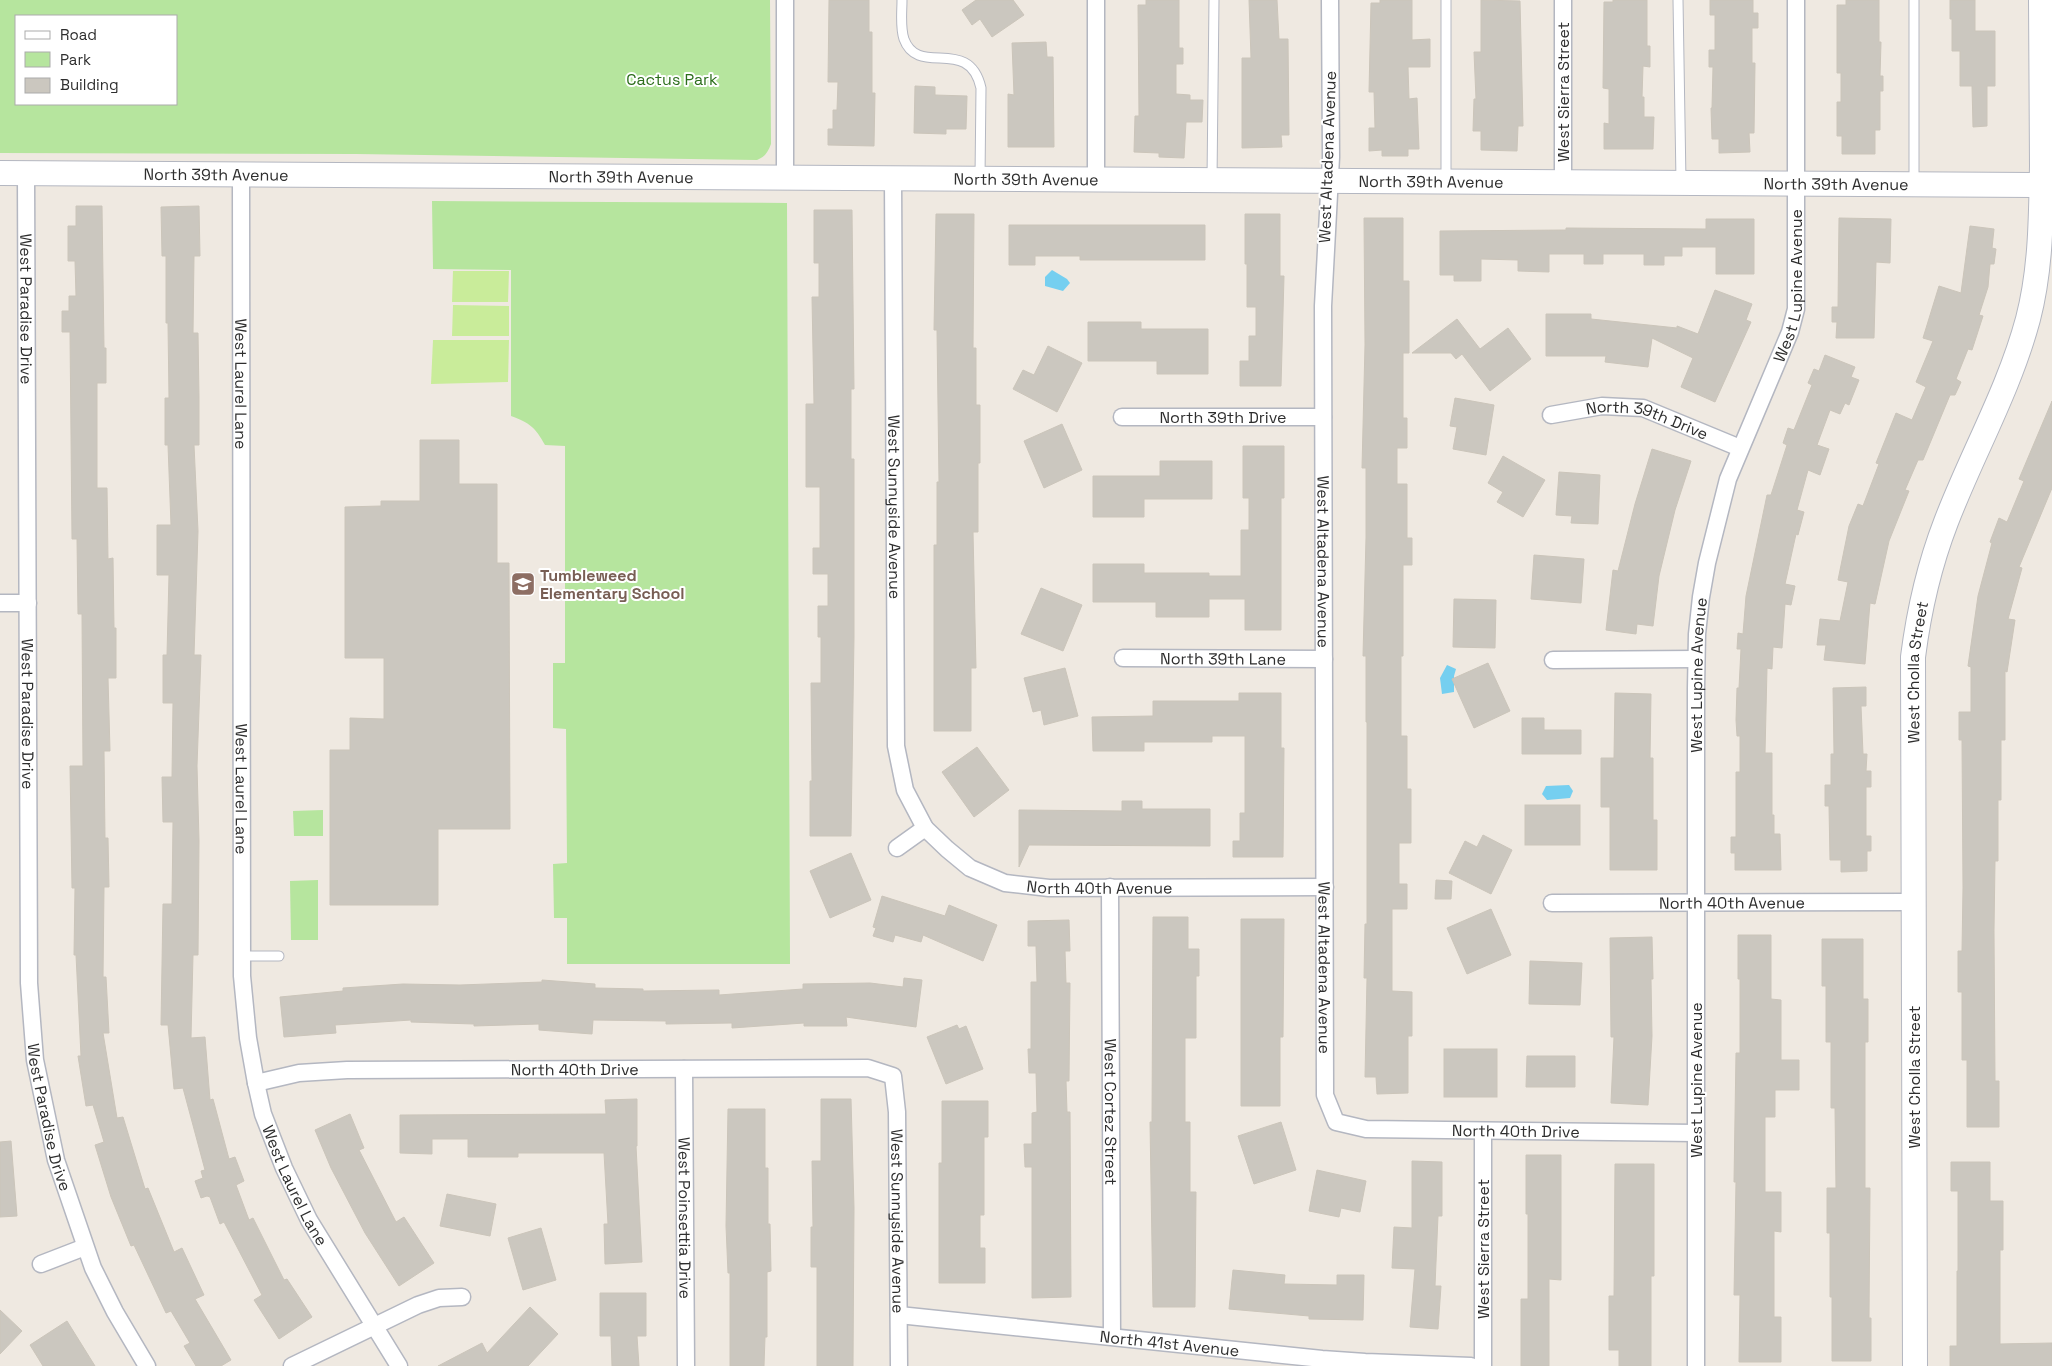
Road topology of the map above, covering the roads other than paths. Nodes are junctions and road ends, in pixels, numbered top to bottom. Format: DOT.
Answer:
graph roads {
  1 [pos="785,0"];
  2 [pos="902,0"];
  3 [pos="1096,0"];
  4 [pos="1214,0"];
  5 [pos="1330,0"];
  6 [pos="1446,0"];
  7 [pos="1563,0"];
  8 [pos="1678,0"];
  9 [pos="1796,0"];
  10 [pos="1914,0"];
  11 [pos="2041,0"];
  12 [pos="0,173"];
  13 [pos="26,174"];
  14 [pos="240,175"];
  15 [pos="785,178"];
  16 [pos="894,178"];
  17 [pos="980,179"];
  18 [pos="1096,180"];
  19 [pos="1212,180"];
  20 [pos="1330,181"];
  21 [pos="1446,182"];
  22 [pos="1563,183"];
  23 [pos="1681,184"];
  24 [pos="1796,185"];
  25 [pos="1914,185"];
  26 [pos="2047,185"];
  27 [pos="1551,416"];
  28 [pos="1122,417"];
  29 [pos="1323,417"];
  30 [pos="1740,448"];
  31 [pos="0,603"];
  32 [pos="28,603"];
  33 [pos="1123,658"];
  34 [pos="1324,659"];
  35 [pos="1696,659"];
  36 [pos="1553,660"];
  37 [pos="925,828"];
  38 [pos="897,848"];
  39 [pos="1325,886"];
  40 [pos="1110,887"];
  41 [pos="1913,902"];
  42 [pos="1552,903"];
  43 [pos="1696,904"];
  44 [pos="243,956"];
  45 [pos="279,956"];
  46 [pos="684,1069"];
  47 [pos="893,1076"];
  48 [pos="256,1083"];
  49 [pos="1336,1122"];
  50 [pos="1484,1131"];
  51 [pos="1696,1133"];
  52 [pos="85,1247"];
  53 [pos="41,1264"];
  54 [pos="462,1297"];
  55 [pos="899,1315"];
  56 [pos="374,1325"];
  57 [pos="1112,1336"];
  58 [pos="1266,1359"];
  59 [pos="147,1366"];
  60 [pos="292,1366"];
  61 [pos="399,1366"];
  62 [pos="686,1366"];
  63 [pos="899,1366"];
  64 [pos="1471,1366"];
  65 [pos="1483,1366"];
  66 [pos="1696,1366"];
  67 [pos="1915,1366"];
  1 -- 15 [label="street"];
  2 -- 17 [label="lane"];
  3 -- 18 [label="street"];
  4 -- 19 [label="lane"];
  5 -- 20 [label="street, West Altadena Avenue"];
  6 -- 21 [label="lane"];
  7 -- 22 [label="street, West Sierra Street"];
  8 -- 23 [label="lane"];
  9 -- 24 [label="street, West Lupine Avenue"];
  10 -- 25 [label="lane"];
  11 -- 26 [label="street, West Cholla Street"];
  12 -- 13 [label="street, North 39th Avenue"];
  13 -- 14 [label="street, North 39th Avenue"];
  13 -- 32 [label="street, West Paradise Drive"];
  14 -- 15 [label="street, North 39th Avenue"];
  14 -- 44 [label="street, West Laurel Lane"];
  15 -- 16 [label="street, North 39th Avenue"];
  16 -- 17 [label="street, North 39th Avenue"];
  16 -- 37 [label="street, West Sunnyside Avenue"];
  17 -- 18 [label="street, North 39th Avenue"];
  18 -- 19 [label="street, North 39th Avenue"];
  19 -- 20 [label="street, North 39th Avenue"];
  20 -- 21 [label="street, North 39th Avenue"];
  20 -- 29 [label="street, West Altadena Avenue"];
  21 -- 22 [label="street, North 39th Avenue"];
  22 -- 23 [label="street, North 39th Avenue"];
  23 -- 24 [label="street, North 39th Avenue"];
  24 -- 25 [label="street, North 39th Avenue"];
  24 -- 30 [label="street, West Lupine Avenue"];
  25 -- 26 [label="street, North 39th Avenue"];
  26 -- 41 [label="street, West Cholla Street"];
  27 -- 30 [label="street, North 39th Drive"];
  28 -- 29 [label="street, North 39th Drive"];
  29 -- 34 [label="street, West Altadena Avenue"];
  30 -- 35 [label="street, West Lupine Avenue"];
  31 -- 32 [label="street"];
  32 -- 52 [label="street, West Paradise Drive"];
  33 -- 34 [label="street, North 39th Lane"];
  34 -- 39 [label="street, West Altadena Avenue"];
  35 -- 36 [label="street"];
  35 -- 43 [label="street, West Lupine Avenue"];
  37 -- 38 [label="street"];
  37 -- 40 [label="street, North 40th Avenue"];
  39 -- 40 [label="street, North 40th Avenue"];
  39 -- 49 [label="street, West Altadena Avenue"];
  40 -- 57 [label="street, West Cortez Street"];
  41 -- 43 [label="street, North 40th Avenue"];
  41 -- 67 [label="street, West Cholla Street"];
  42 -- 43 [label="street, North 40th Avenue"];
  43 -- 51 [label="street, West Lupine Avenue"];
  44 -- 45 [label="lane"];
  44 -- 48 [label="street, West Laurel Lane"];
  46 -- 47 [label="street, North 40th Drive"];
  46 -- 48 [label="street, North 40th Drive"];
  46 -- 62 [label="street, West Poinsettia Drive"];
  47 -- 55 [label="street, West Sunnyside Avenue"];
  48 -- 56 [label="street, West Laurel Lane"];
  49 -- 50 [label="street, North 40th Drive"];
  50 -- 51 [label="street, North 40th Drive"];
  50 -- 65 [label="street, West Sierra Street"];
  51 -- 66 [label="street, West Lupine Avenue"];
  52 -- 53 [label="street"];
  52 -- 59 [label="street, West Paradise Drive"];
  54 -- 56 [label="street"];
  55 -- 57 [label="street, North 41st Avenue"];
  55 -- 63 [label="street, West Sunnyside Avenue"];
  56 -- 60 [label="street"];
  56 -- 61 [label="street, West Laurel Lane"];
  57 -- 58 [label="street, North 41st Avenue"];
  58 -- 64 [label="street, North 41st Avenue"];
}
